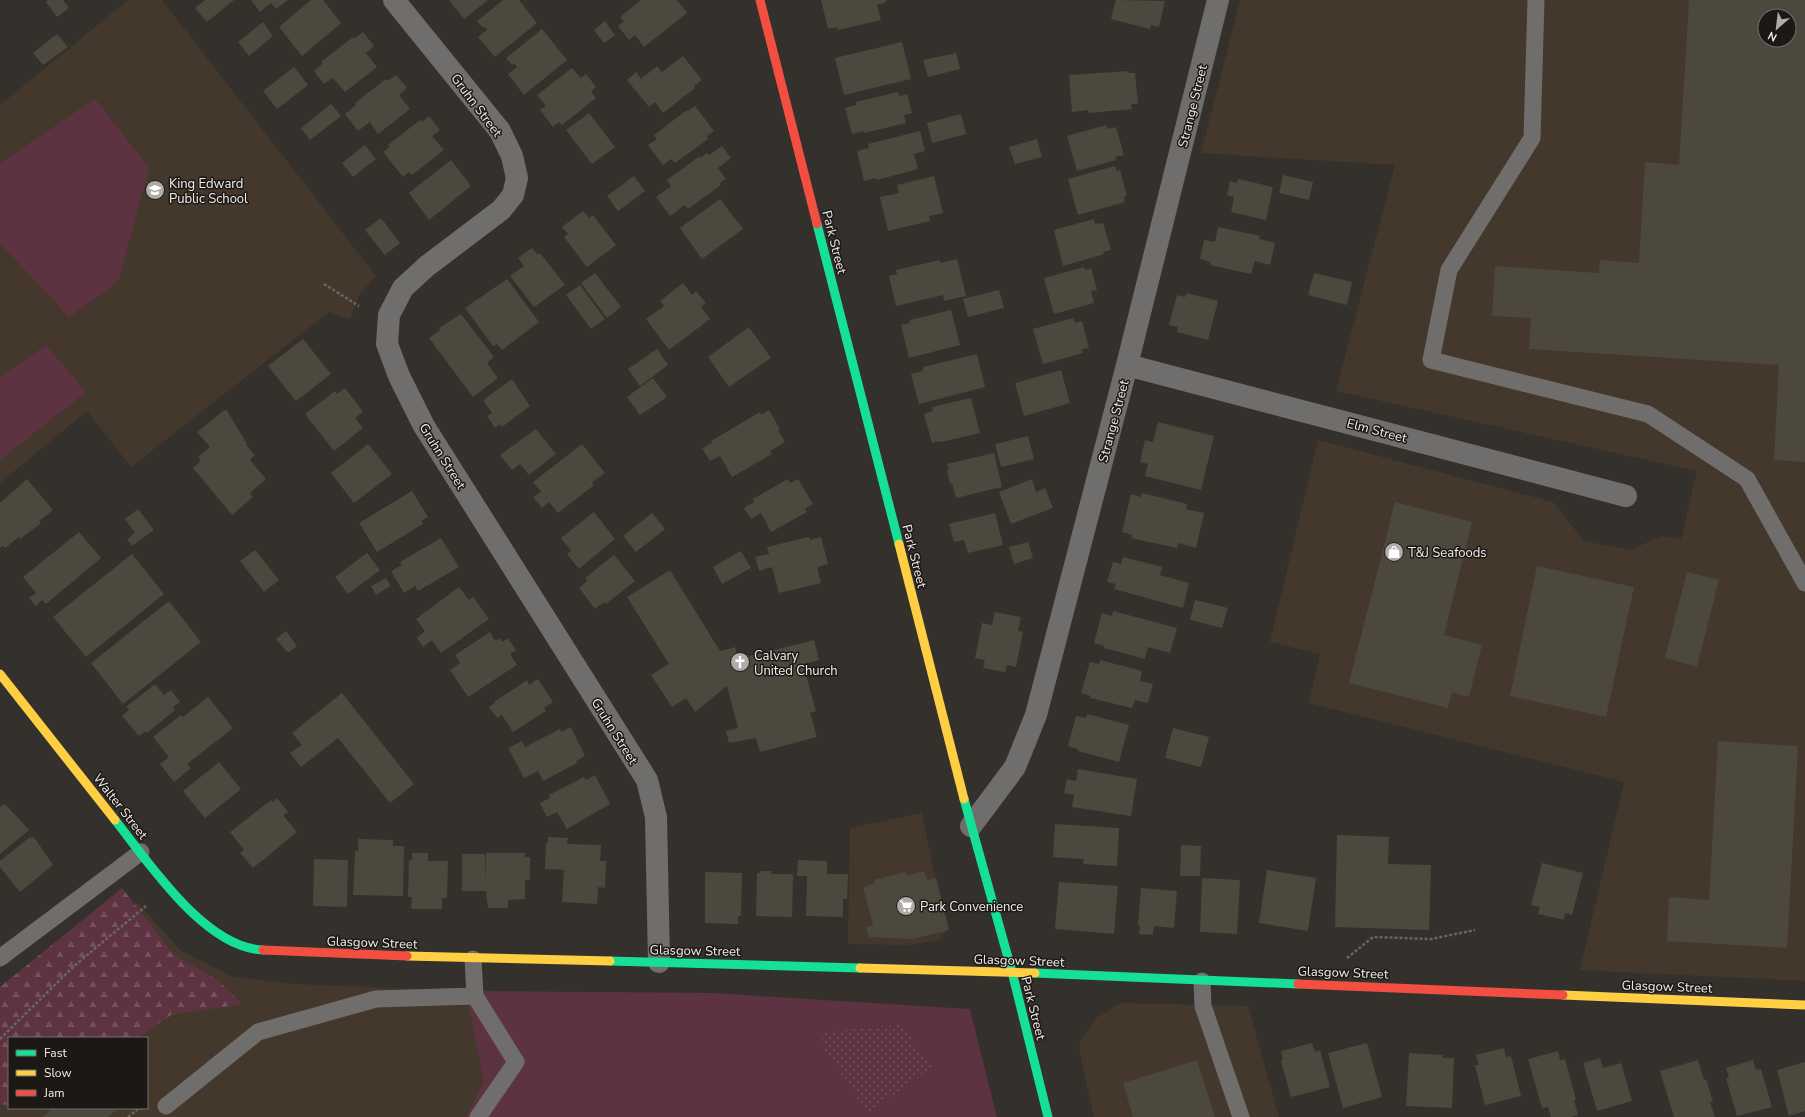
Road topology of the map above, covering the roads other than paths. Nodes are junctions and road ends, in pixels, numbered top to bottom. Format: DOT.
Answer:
graph roads {
  1 [pos="394,0"];
  2 [pos="760,0"];
  3 [pos="1218,0"];
  4 [pos="1536,0"];
  5 [pos="1127,365"];
  6 [pos="1626,496"];
  7 [pos="1805,583"];
  8 [pos="0,674"];
  9 [pos="971,826"];
  10 [pos="141,852"];
  11 [pos="233,943"];
  12 [pos="0,958"];
  13 [pos="473,959"];
  14 [pos="659,962"];
  15 [pos="1012,972"];
  16 [pos="1202,981"];
  17 [pos="475,996"];
  18 [pos="1805,1005"];
  19 [pos="166,1106"];
  20 [pos="478,1117"];
  21 [pos="1048,1117"];
  22 [pos="1240,1117"];
  1 -- 14 [label="street, Gruhn Street"];
  2 -- 9 [label="street, Park Street"];
  3 -- 5 [label="street, Strange Street"];
  4 -- 7 [label="lane"];
  5 -- 6 [label="street, Elm Street"];
  5 -- 9 [label="street, Strange Street"];
  8 -- 10 [label="street, Walter Street"];
  9 -- 15 [label="street, Park Street"];
  10 -- 11 [label="street, Walter Street"];
  10 -- 12 [label="lane"];
  11 -- 13 [label="street, Glasgow Street"];
  13 -- 14 [label="street, Glasgow Street"];
  13 -- 17 [label="lane"];
  14 -- 15 [label="street, Glasgow Street"];
  15 -- 16 [label="street, Glasgow Street"];
  15 -- 21 [label="street, Park Street"];
  16 -- 18 [label="street, Glasgow Street"];
  16 -- 22 [label="lane"];
  17 -- 19 [label="lane"];
  17 -- 20 [label="lane"];
}
